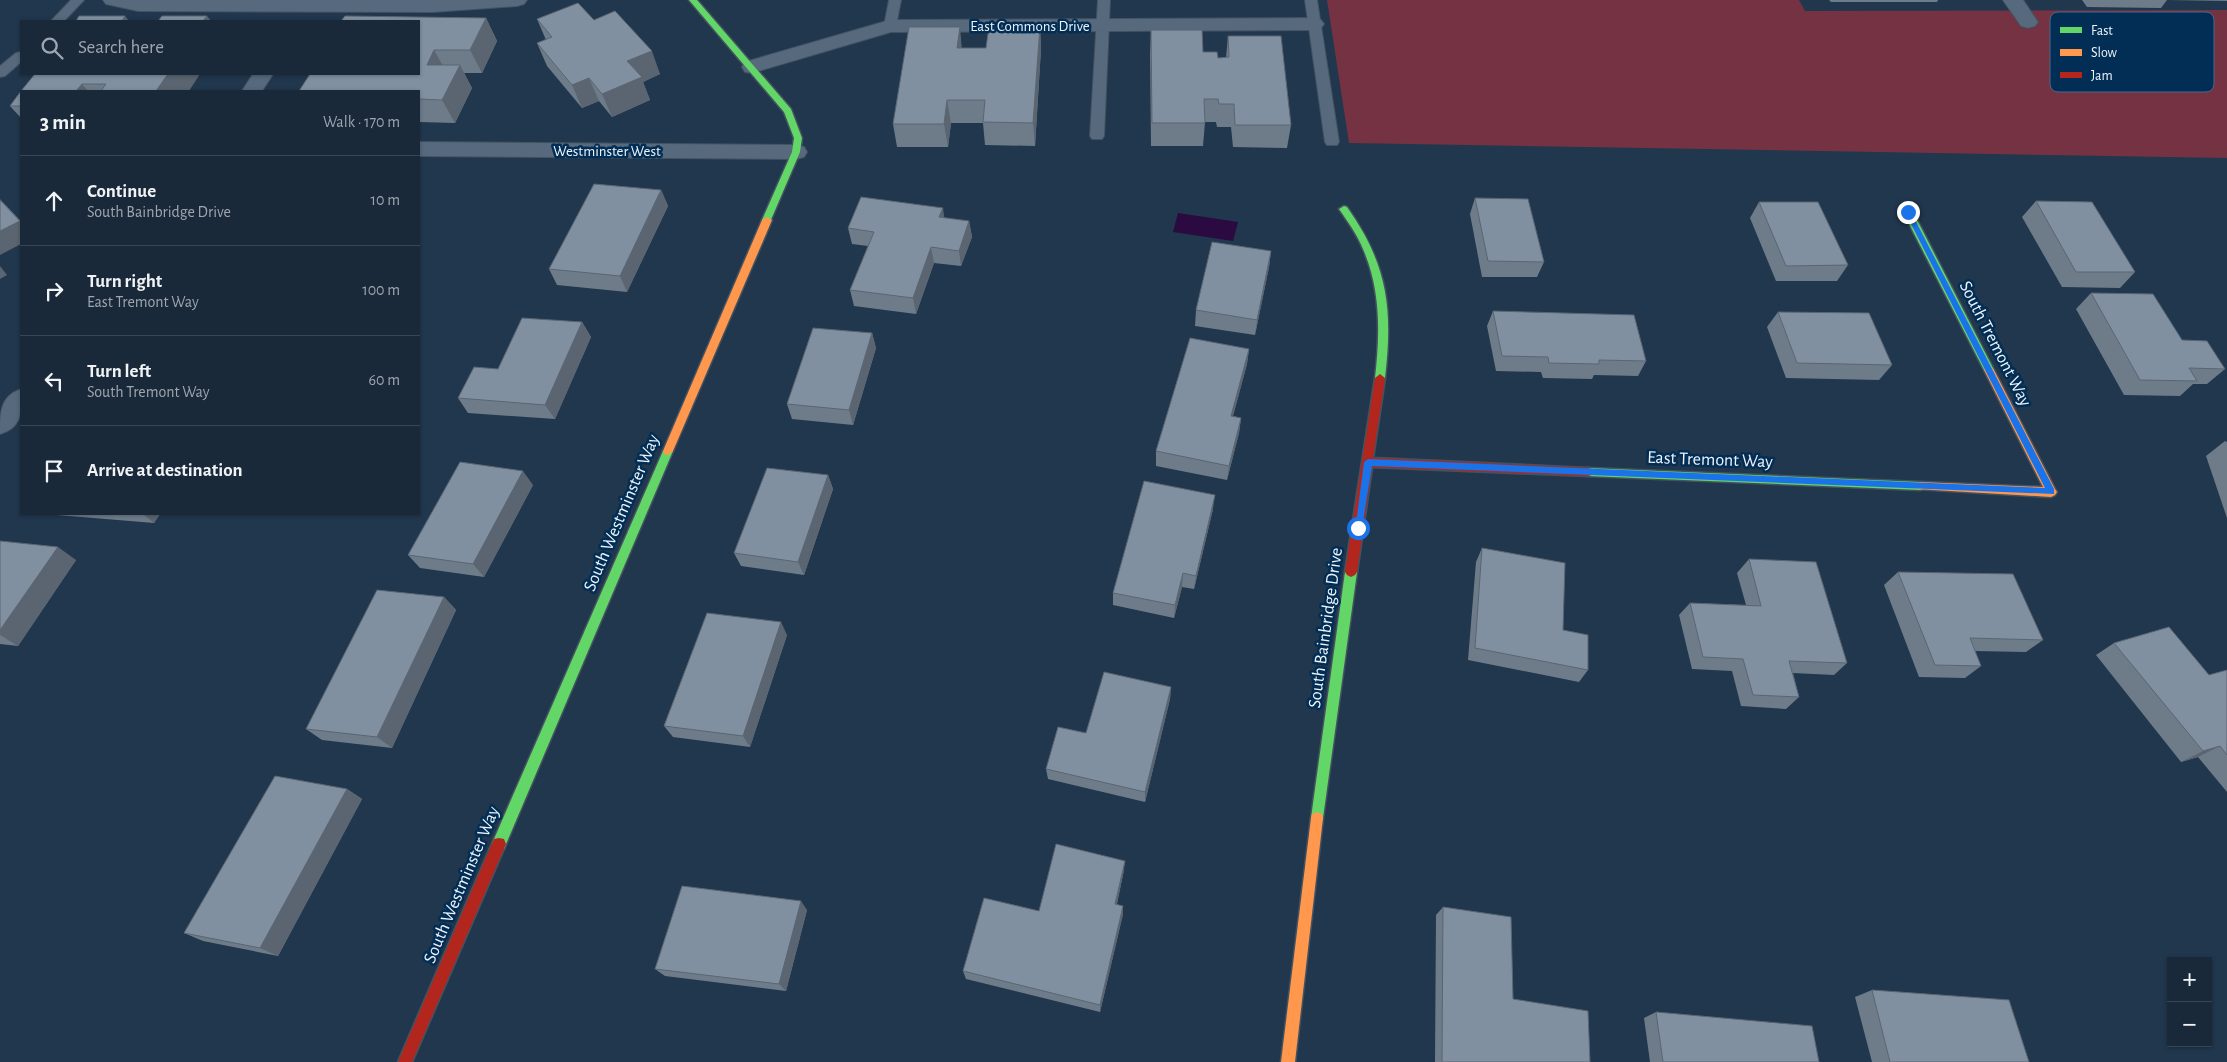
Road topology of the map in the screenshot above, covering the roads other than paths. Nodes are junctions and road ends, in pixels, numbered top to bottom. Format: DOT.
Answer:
graph roads {
  1 [pos="78,0"];
  2 [pos="113,0"];
  3 [pos="517,0"];
  4 [pos="693,0"];
  5 [pos="895,0"];
  6 [pos="1104,0"];
  7 [pos="1311,0"];
  8 [pos="2013,0"];
  9 [pos="335,2"];
  10 [pos="57,20"];
  11 [pos="302,20"];
  12 [pos="2028,22"];
  13 [pos="1314,24"];
  14 [pos="890,26"];
  15 [pos="1102,26"];
  16 [pos="20,57"];
  17 [pos="752,67"];
  18 [pos="0,73"];
  19 [pos="262,75"];
  20 [pos="253,90"];
  21 [pos="1097,136"];
  22 [pos="1332,142"];
  23 [pos="420,149"];
  24 [pos="796,152"];
  25 [pos="1344,209"];
  26 [pos="1908,212"];
  27 [pos="19,400"];
  28 [pos="0,424"];
  29 [pos="1368,462"];
  30 [pos="2051,492"];
  31 [pos="405,1062"];
  32 [pos="1288,1062"];
  1 -- 10 [label="lane"];
  2 -- 9 [label="street"];
  3 -- 9 [label="street"];
  4 -- 17 [label="street, South Westminster Way"];
  5 -- 14 [label="lane"];
  6 -- 15 [label="lane"];
  7 -- 13 [label="lane"];
  8 -- 12 [label="street"];
  9 -- 11 [label="street"];
  13 -- 15 [label="street, East Commons Drive"];
  13 -- 22 [label="lane"];
  14 -- 15 [label="street, East Commons Drive"];
  14 -- 17 [label="street, East Commons Drive"];
  15 -- 21 [label="lane"];
  16 -- 18 [label="lane"];
  17 -- 24 [label="street, South Westminster Way"];
  19 -- 20 [label="street"];
  23 -- 24 [label="street, Westminster West"];
  24 -- 31 [label="street, South Westminster Way"];
  25 -- 29 [label="street, South Bainbridge Drive"];
  26 -- 30 [label="street, South Tremont Way"];
  27 -- 28 [label="street"];
  29 -- 30 [label="street, East Tremont Way"];
  29 -- 32 [label="street, South Bainbridge Drive"];
}
